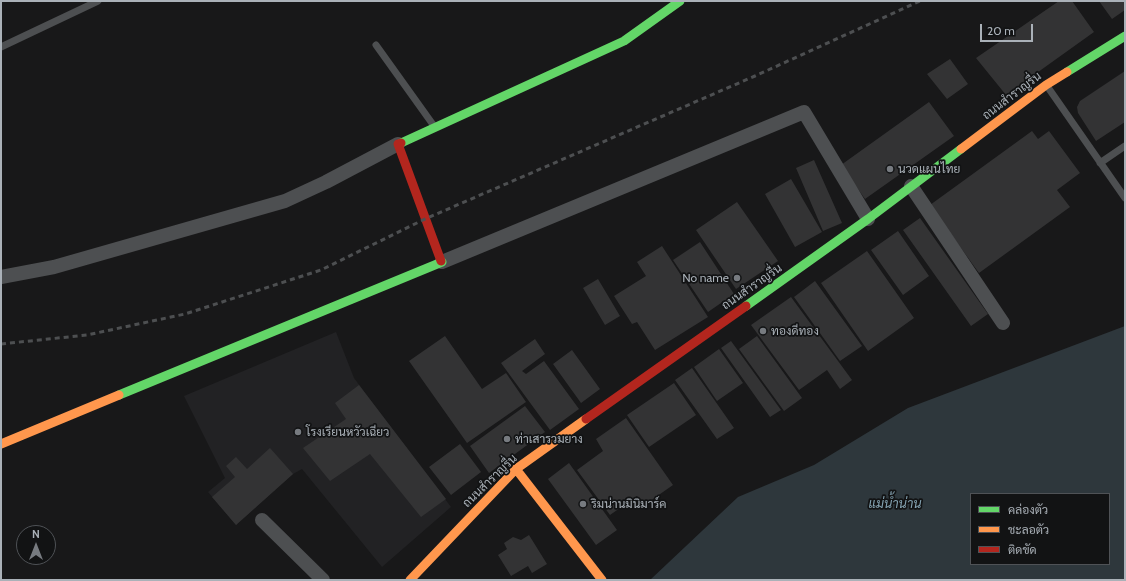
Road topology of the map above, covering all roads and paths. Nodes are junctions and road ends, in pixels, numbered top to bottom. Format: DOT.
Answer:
graph roads {
  1 [pos="98,1"];
  2 [pos="680,1"];
  3 [pos="1125,36"];
  4 [pos="376,45"];
  5 [pos="1,47"];
  6 [pos="1046,85"];
  7 [pos="435,127"];
  8 [pos="398,144"];
  9 [pos="1125,146"];
  10 [pos="1100,163"];
  11 [pos="911,186"];
  12 [pos="1125,198"];
  13 [pos="868,219"];
  14 [pos="442,262"];
  15 [pos="1,277"];
  16 [pos="1004,323"];
  17 [pos="1,444"];
  18 [pos="516,469"];
  19 [pos="262,520"];
  20 [pos="323,580"];
  21 [pos="410,580"];
  22 [pos="602,580"];
  1 -- 5 [label="lane"];
  2 -- 7 [label="street"];
  3 -- 6 [label="street, ถนนสำราญรื่น"];
  4 -- 7 [label="lane"];
  6 -- 10 [label="lane"];
  6 -- 11 [label="street, ถนนสำราญรื่น"];
  7 -- 8 [label="street"];
  8 -- 14 [label="street"];
  8 -- 15 [label="street"];
  9 -- 10 [label="lane"];
  10 -- 12 [label="lane"];
  11 -- 13 [label="street, ถนนสำราญรื่น"];
  11 -- 16 [label="street"];
  13 -- 14 [label="street"];
  13 -- 18 [label="street, ถนนสำราญรื่น"];
  14 -- 17 [label="street"];
  18 -- 21 [label="street, ถนนสำราญรื่น"];
  18 -- 22 [label="street"];
  19 -- 20 [label="street"];
}
